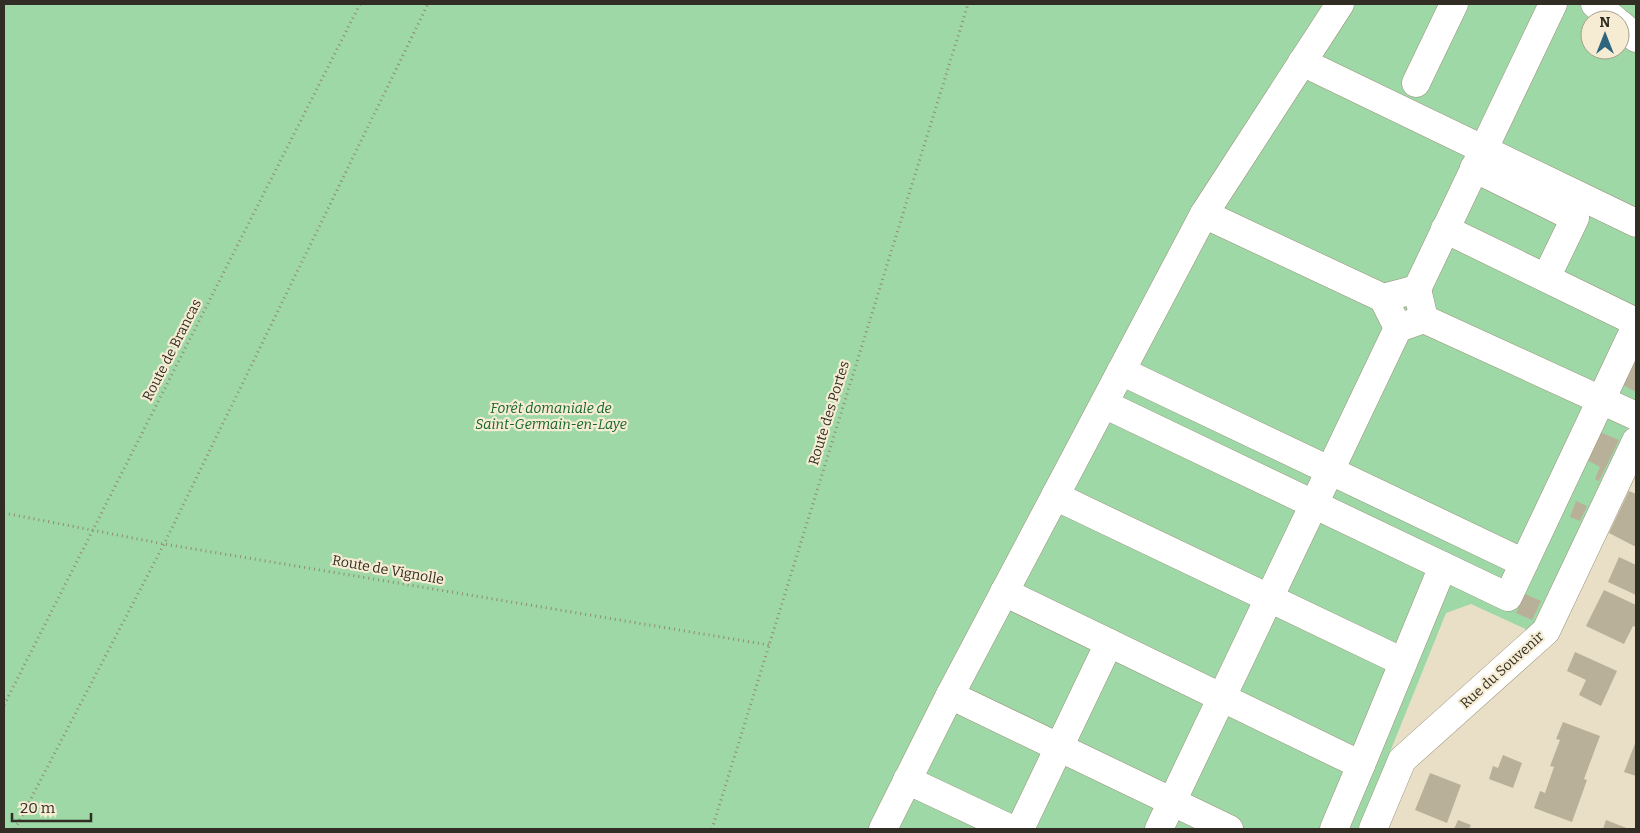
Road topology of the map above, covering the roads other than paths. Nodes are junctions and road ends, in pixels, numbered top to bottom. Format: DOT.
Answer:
graph roads {
  1 [pos="1340,4"];
  2 [pos="1454,4"];
  3 [pos="1553,4"];
  4 [pos="1302,62"];
  5 [pos="1416,83"];
  6 [pos="1479,159"];
  7 [pos="1204,214"];
  8 [pos="1636,223"];
  9 [pos="1445,229"];
  10 [pos="1546,278"];
  11 [pos="1417,289"];
  12 [pos="1383,298"];
  13 [pos="1424,319"];
  14 [pos="1636,324"];
  15 [pos="1398,328"];
  16 [pos="1121,372"];
  17 [pos="1601,400"];
  18 [pos="1104,404"];
  19 [pos="1636,416"];
  20 [pos="1636,441"];
  21 [pos="1330,470"];
  22 [pos="1055,496"];
  23 [pos="1314,504"];
  24 [pos="1524,563"];
  25 [pos="1443,566"];
  26 [pos="1004,592"];
  27 [pos="1269,598"];
  28 [pos="1109,643"];
  29 [pos="1403,662"];
  30 [pos="950,695"];
  31 [pos="1222,698"];
  32 [pos="1059,748"];
  33 [pos="1361,765"];
  34 [pos="907,780"];
  35 [pos="1172,802"];
  36 [pos="883,829"];
  37 [pos="1011,829"];
  38 [pos="1020,829"];
  39 [pos="1159,829"];
  40 [pos="1228,829"];
  41 [pos="1334,829"];
  42 [pos="1373,829"];
  1 -- 4 [label="street"];
  2 -- 5 [label="street"];
  3 -- 6 [label="street"];
  4 -- 6 [label="street"];
  4 -- 7 [label="street"];
  6 -- 8 [label="street"];
  6 -- 9 [label="street"];
  6 -- 10 [label="street"];
  7 -- 12 [label="street"];
  7 -- 16 [label="street"];
  9 -- 10 [label="street"];
  9 -- 11 [label="street"];
  10 -- 14 [label="street"];
  11 -- 12 [label="street"];
  11 -- 13 [label="street"];
  12 -- 15 [label="street"];
  13 -- 15 [label="street"];
  13 -- 17 [label="street"];
  14 -- 17 [label="street"];
  15 -- 21 [label="street"];
  16 -- 18 [label="street"];
  16 -- 21 [label="street"];
  17 -- 19 [label="street"];
  17 -- 24 [label="street"];
  18 -- 22 [label="street"];
  18 -- 23 [label="street"];
  20 -- 42 [label="street, Rue du Souvenir"];
  21 -- 23 [label="street"];
  21 -- 24 [label="street"];
  22 -- 26 [label="street"];
  22 -- 27 [label="street"];
  23 -- 25 [label="street"];
  23 -- 27 [label="street"];
  24 -- 25 [label="street"];
  25 -- 29 [label="street"];
  26 -- 28 [label="street"];
  26 -- 30 [label="street"];
  27 -- 29 [label="street"];
  27 -- 31 [label="street"];
  28 -- 31 [label="street"];
  28 -- 32 [label="street"];
  29 -- 33 [label="street"];
  30 -- 32 [label="street"];
  30 -- 34 [label="street"];
  31 -- 33 [label="street"];
  31 -- 35 [label="street"];
  32 -- 35 [label="street"];
  32 -- 38 [label="street"];
  33 -- 41 [label="street"];
  34 -- 36 [label="street"];
  34 -- 37 [label="street"];
  35 -- 39 [label="street"];
  35 -- 40 [label="street"];
}
